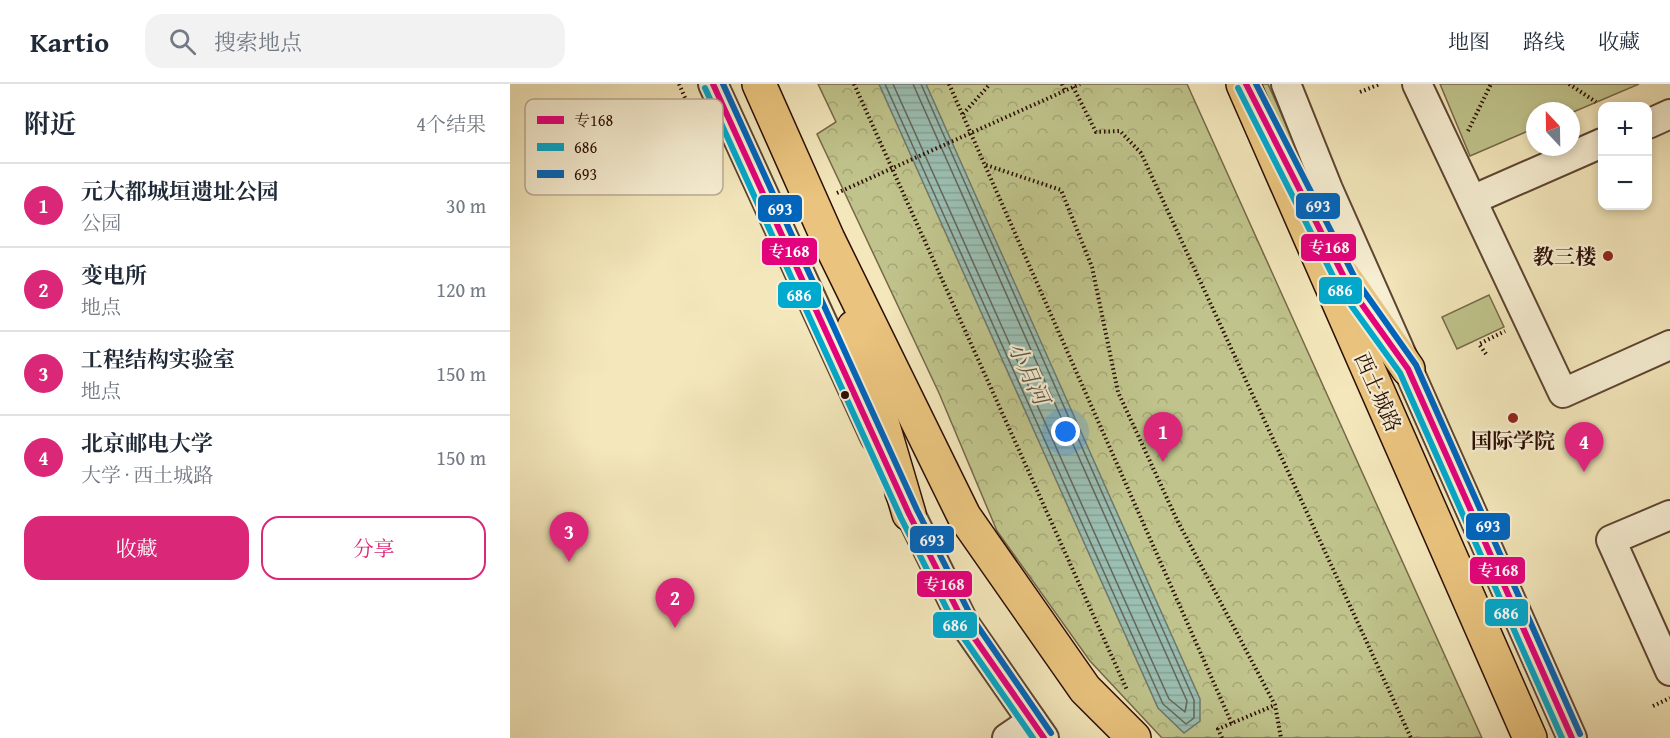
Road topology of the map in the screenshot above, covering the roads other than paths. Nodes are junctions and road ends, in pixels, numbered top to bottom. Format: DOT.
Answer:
graph roads {
  1 [pos="713,84"];
  2 [pos="759,84"];
  3 [pos="1245,84"];
  4 [pos="1286,84"];
  5 [pos="1417,84"];
  6 [pos="720,99"];
  7 [pos="723,106"];
  8 [pos="1670,114"];
  9 [pos="1652,122"];
  10 [pos="1598,145"];
  11 [pos="1472,200"];
  12 [pos="828,239"];
  13 [pos="1670,345"];
  14 [pos="1408,369"];
  15 [pos="909,514"];
  16 [pos="1670,515"];
  17 [pos="1661,625"];
  18 [pos="1670,671"];
  19 [pos="1038,729"];
  20 [pos="1007,738"];
  21 [pos="1134,738"];
  22 [pos="1530,738"];
  23 [pos="1572,738"];
  1 -- 6 [label="street"];
  2 -- 12 [label="highway"];
  3 -- 14 [label="highway"];
  3 -- 22 [label="highway, 西土城路"];
  4 -- 14 [label="street, 西土城路"];
  5 -- 11 [label="street"];
  7 -- 15 [label="street"];
  8 -- 9 [label="street"];
  10 -- 11 [label="street"];
  11 -- 13 [label="street"];
  12 -- 15 [label="highway"];
  12 -- 21 [label="highway"];
  14 -- 23 [label="street, 西土城路"];
  15 -- 19 [label="street"];
  16 -- 17 [label="street"];
  17 -- 18 [label="street"];
  19 -- 20 [label="street"];
}
